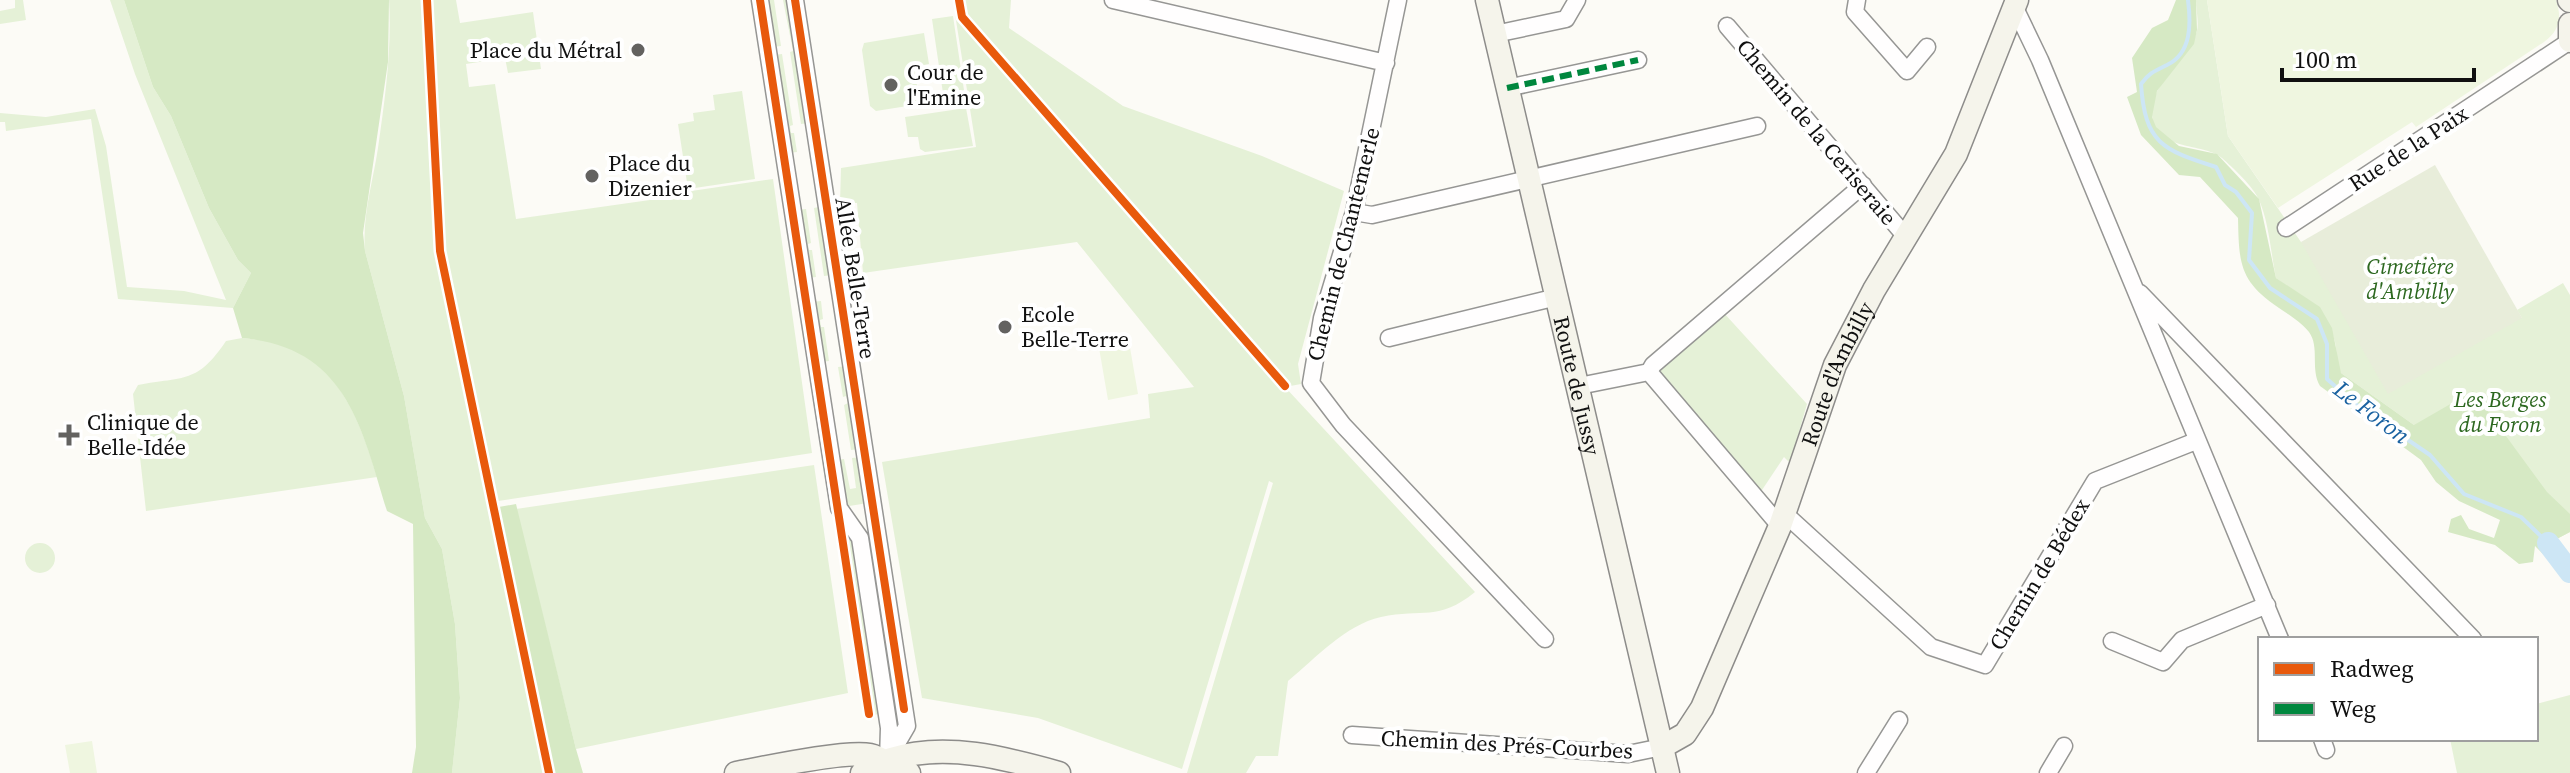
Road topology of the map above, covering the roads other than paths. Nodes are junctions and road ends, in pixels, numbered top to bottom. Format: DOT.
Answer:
graph roads {
  1 [pos="760,0"];
  2 [pos="795,0"];
  3 [pos="1113,0"];
  4 [pos="1398,0"];
  5 [pos="1487,0"];
  6 [pos="1577,0"];
  7 [pos="1857,0"];
  8 [pos="2016,4"];
  9 [pos="2570,24"];
  10 [pos="1727,26"];
  11 [pos="1495,34"];
  12 [pos="2570,41"];
  13 [pos="1927,47"];
  14 [pos="1638,60"];
  15 [pos="1386,63"];
  16 [pos="1507,88"];
  17 [pos="1757,126"];
  18 [pos="1529,178"];
  19 [pos="1863,185"];
  20 [pos="1354,212"];
  21 [pos="2286,228"];
  22 [pos="1907,238"];
  23 [pos="2133,286"];
  24 [pos="1557,297"];
  25 [pos="1389,338"];
  26 [pos="1649,372"];
  27 [pos="1579,386"];
  28 [pos="2196,441"];
  29 [pos="1783,520"];
  30 [pos="2267,605"];
  31 [pos="2279,637"];
  32 [pos="2471,637"];
  33 [pos="1545,639"];
  34 [pos="2112,641"];
  35 [pos="1899,720"];
  36 [pos="1352,735"];
  37 [pos="2064,746"];
  38 [pos="1662,747"];
  39 [pos="888,760"];
  40 [pos="736,773"];
  41 [pos="862,773"];
  42 [pos="909,773"];
  43 [pos="1059,773"];
  44 [pos="1668,773"];
  45 [pos="1866,773"];
  46 [pos="2048,773"];
  1 -- 39 [label="street"];
  2 -- 39 [label="street, Allée Belle-Terre"];
  3 -- 15 [label="street"];
  4 -- 15 [label="street, Chemin de Chantemerle"];
  5 -- 11 [label="street, Route de Jussy"];
  6 -- 11 [label="street"];
  7 -- 13 [label="street"];
  8 -- 22 [label="street, Route d'Ambilly"];
  8 -- 23 [label="street"];
  9 -- 12 [label="street"];
  10 -- 19 [label="street, Chemin de la Ceriseraie"];
  11 -- 16 [label="street, Route de Jussy"];
  12 -- 21 [label="street, Rue de la Paix"];
  14 -- 16 [label="street"];
  15 -- 20 [label="street, Chemin de Chantemerle"];
  16 -- 18 [label="street, Route de Jussy"];
  17 -- 18 [label="street"];
  18 -- 20 [label="street"];
  18 -- 24 [label="street, Route de Jussy"];
  19 -- 22 [label="street, Chemin de la Ceriseraie"];
  19 -- 26 [label="street"];
  20 -- 33 [label="street, Chemin de Chantemerle"];
  22 -- 29 [label="street, Route d'Ambilly"];
  23 -- 28 [label="street"];
  23 -- 32 [label="street"];
  24 -- 25 [label="street"];
  24 -- 27 [label="street, Route de Jussy"];
  26 -- 27 [label="street"];
  26 -- 29 [label="street"];
  27 -- 38 [label="street, Route de Jussy"];
  28 -- 29 [label="street, Chemin de Bédex"];
  28 -- 30 [label="street"];
  29 -- 38 [label="street, Route d'Ambilly"];
  30 -- 31 [label="street"];
  30 -- 34 [label="street"];
  35 -- 45 [label="street"];
  36 -- 38 [label="street, Chemin des Prés-Courbes"];
  37 -- 46 [label="street"];
  38 -- 44 [label="street, Route de Jussy"];
  39 -- 40 [label="street"];
  39 -- 41 [label="street"];
  39 -- 42 [label="street"];
  39 -- 43 [label="street"];
}
